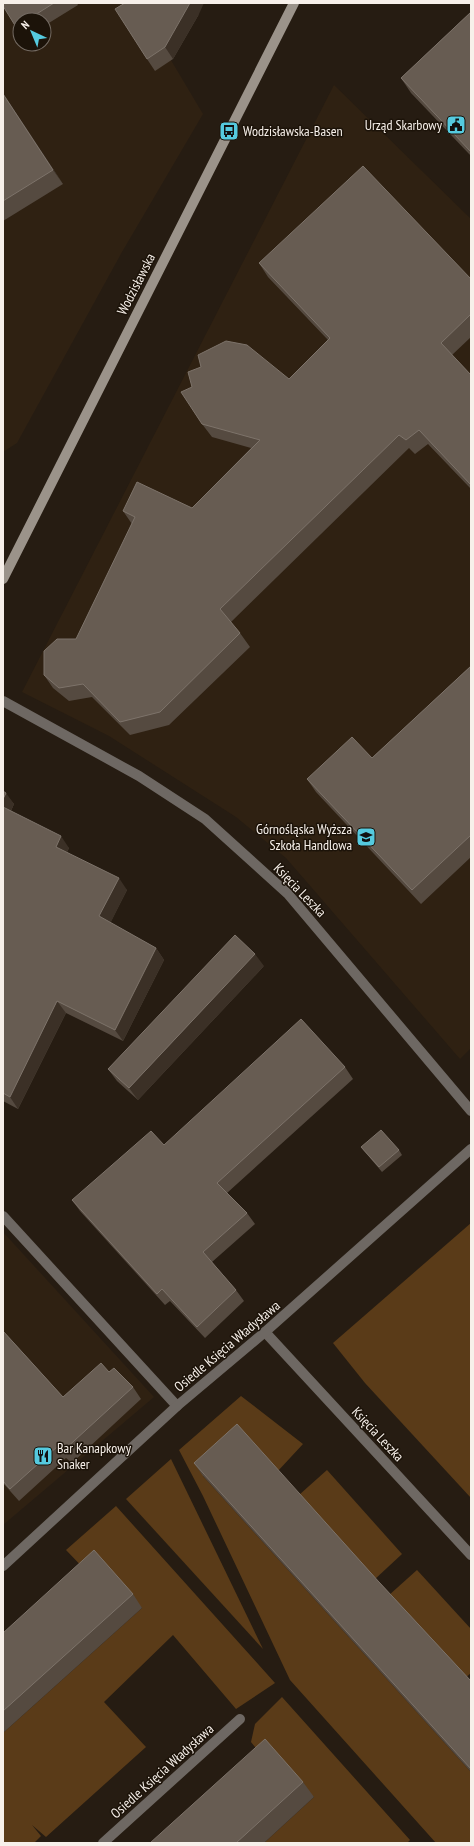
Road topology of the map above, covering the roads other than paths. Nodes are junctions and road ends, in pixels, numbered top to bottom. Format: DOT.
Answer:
graph roads {
  1 [pos="294,3"];
  2 [pos="3,579"];
  3 [pos="3,701"];
  4 [pos="471,1111"];
  5 [pos="471,1149"];
  6 [pos="3,1216"];
  7 [pos="265,1332"];
  8 [pos="177,1406"];
  9 [pos="471,1555"];
  10 [pos="3,1566"];
  11 [pos="240,1719"];
  12 [pos="103,1843"];
  1 -- 2 [label="street, Wodzisławska"];
  3 -- 4 [label="street, Księcia Leszka"];
  5 -- 7 [label="street, Osiedle Księcia Władysława"];
  6 -- 8 [label="street"];
  7 -- 8 [label="street, Osiedle Księcia Władysława"];
  7 -- 9 [label="street, Księcia Leszka"];
  8 -- 10 [label="street, Osiedle Księcia Władysława"];
  11 -- 12 [label="street, Osiedle Księcia Władysława"];
}
